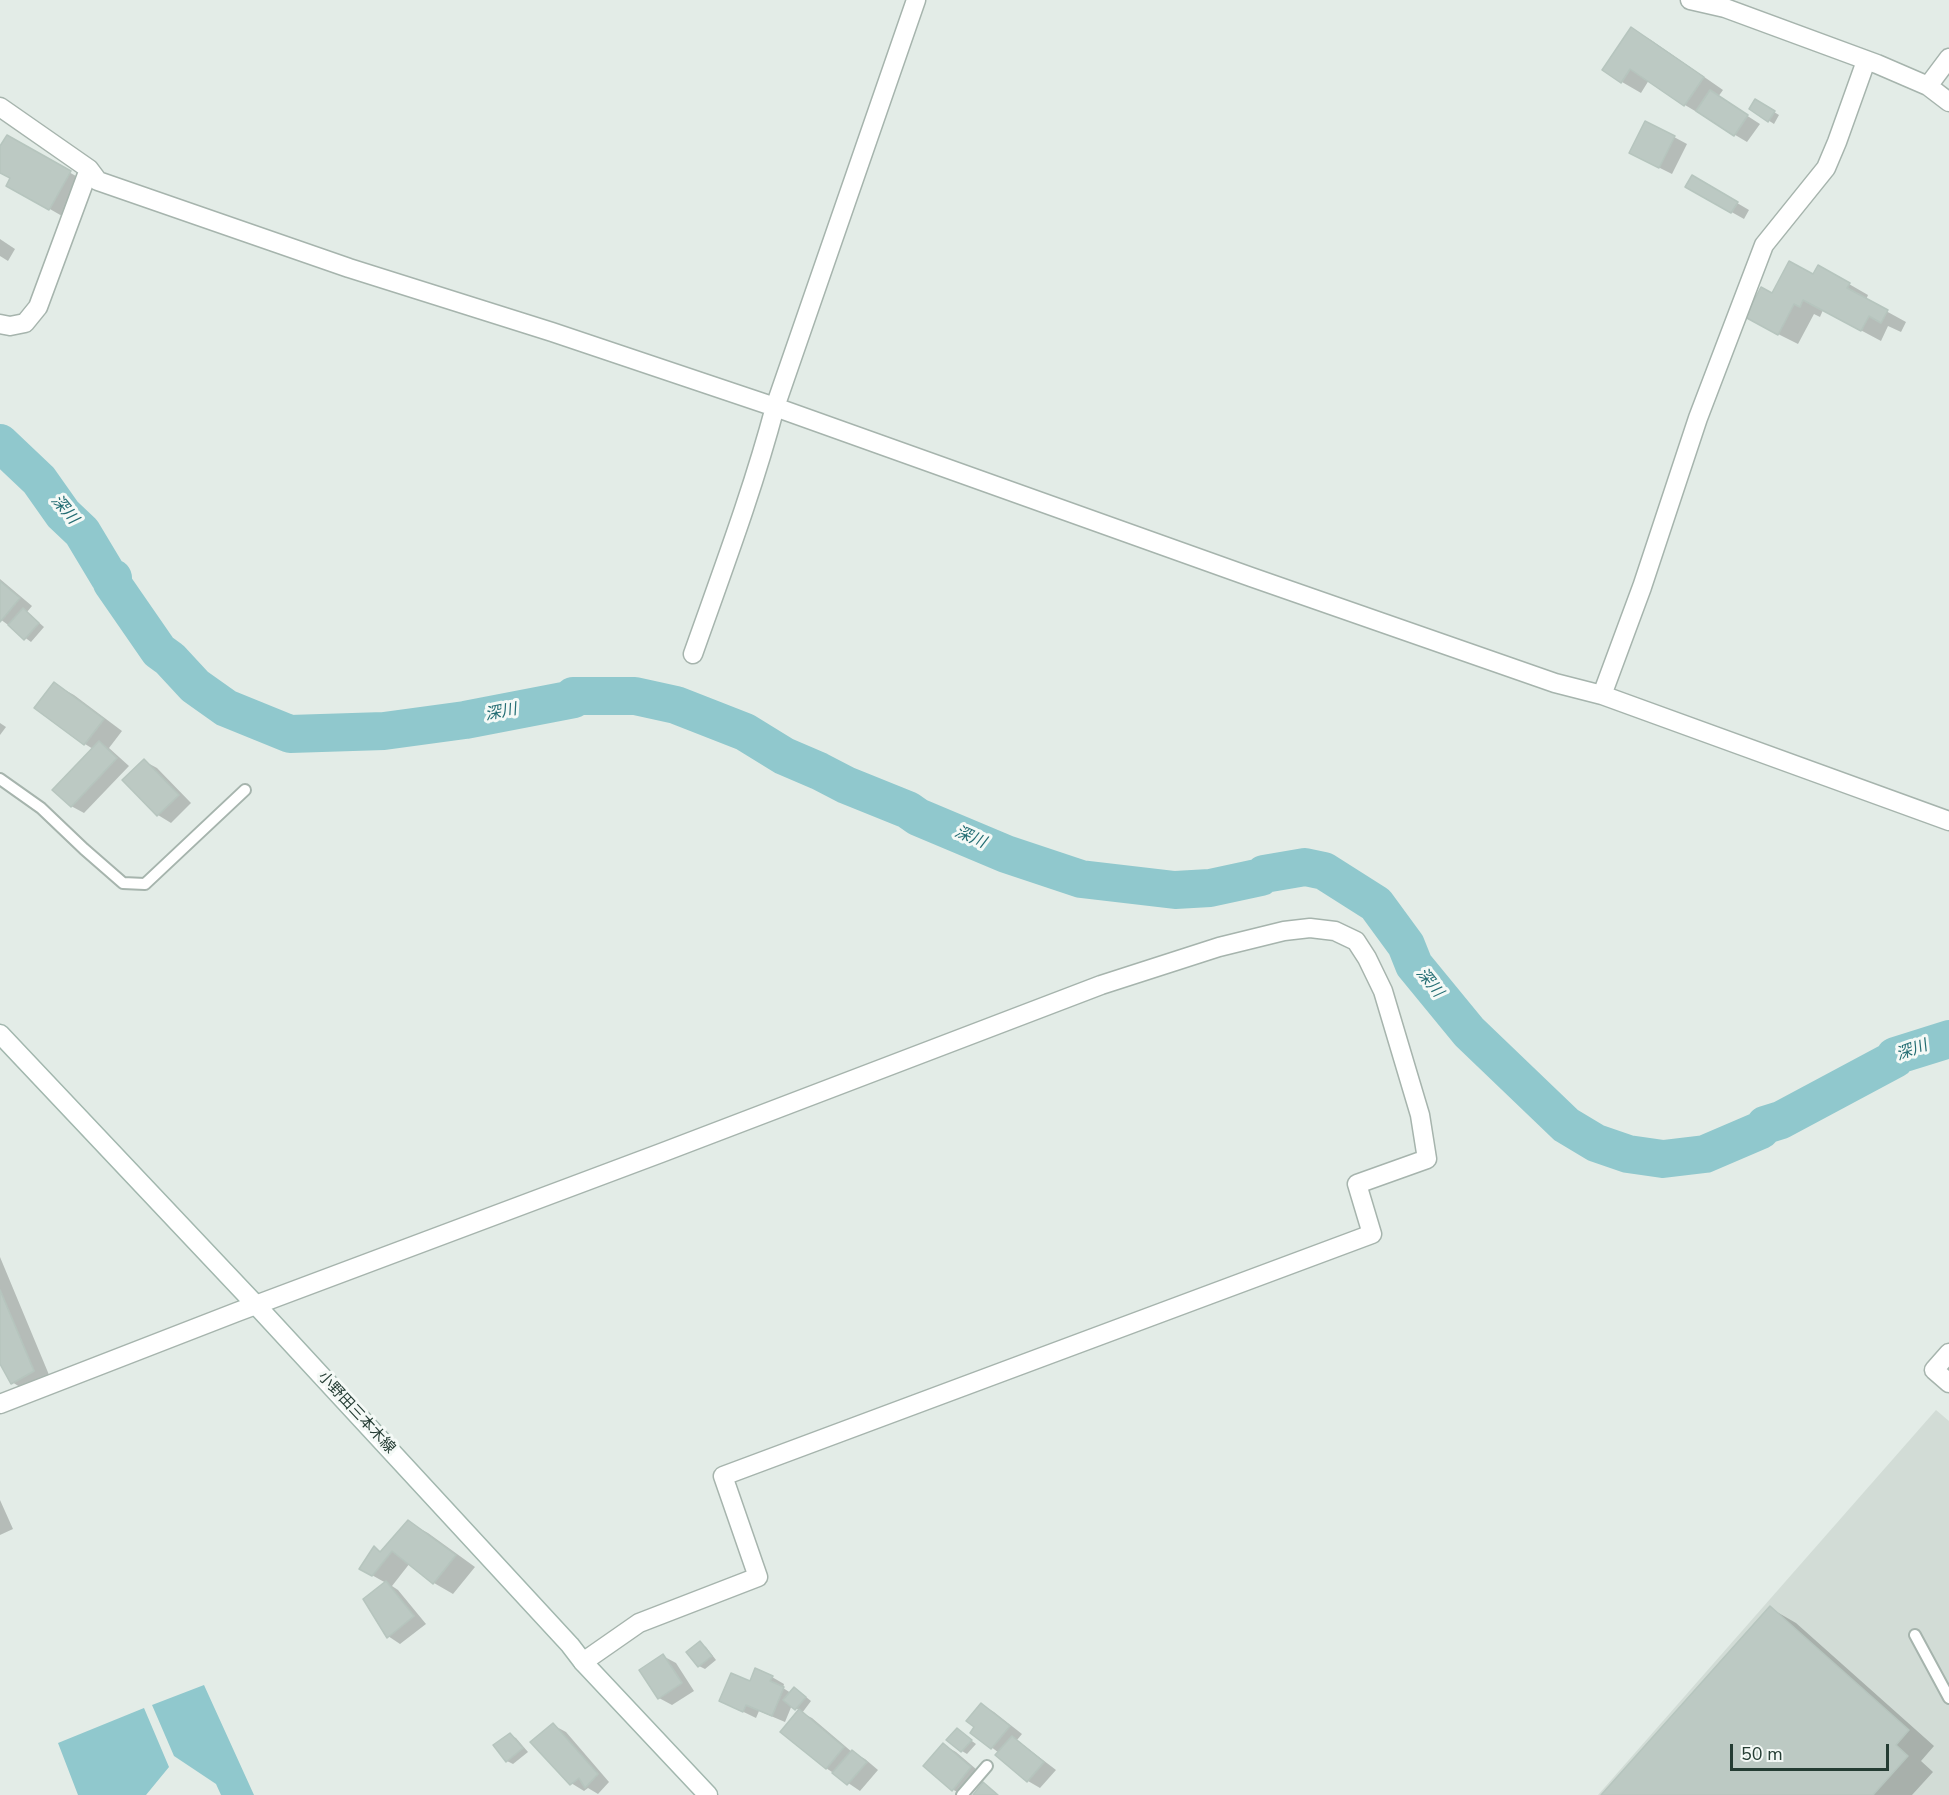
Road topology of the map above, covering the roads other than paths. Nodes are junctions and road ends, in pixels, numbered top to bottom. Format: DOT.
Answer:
graph roads {
  1 [pos="916,0"];
  2 [pos="1690,0"];
  3 [pos="1949,58"];
  4 [pos="1866,61"];
  5 [pos="1928,86"];
  6 [pos="1949,102"];
  7 [pos="0,107"];
  8 [pos="89,169"];
  9 [pos="0,324"];
  10 [pos="775,407"];
  11 [pos="693,654"];
  12 [pos="1602,695"];
  13 [pos="0,779"];
  14 [pos="245,790"];
  15 [pos="1949,821"];
  16 [pos="0,1034"];
  17 [pos="256,1305"];
  18 [pos="1949,1353"];
  19 [pos="1949,1383"];
  20 [pos="0,1404"];
  21 [pos="1915,1635"];
  22 [pos="583,1662"];
  23 [pos="1949,1698"];
  24 [pos="987,1766"];
  25 [pos="708,1795"];
  26 [pos="962,1795"];
  1 -- 10 [label="street"];
  2 -- 4 [label="street"];
  3 -- 5 [label="street"];
  4 -- 5 [label="street"];
  4 -- 12 [label="street"];
  5 -- 6 [label="street"];
  7 -- 8 [label="street"];
  8 -- 9 [label="street"];
  8 -- 10 [label="street"];
  10 -- 11 [label="street"];
  10 -- 12 [label="street"];
  12 -- 15 [label="street"];
  13 -- 14 [label="lane"];
  16 -- 17 [label="street, 小野田三本木線"];
  17 -- 20 [label="street"];
  17 -- 22 [label="street, 小野田三本木線"];
  17 -- 22 [label="street"];
  18 -- 19 [label="street"];
  21 -- 23 [label="lane"];
  22 -- 25 [label="street, 小野田三本木線"];
  24 -- 26 [label="lane"];
}
